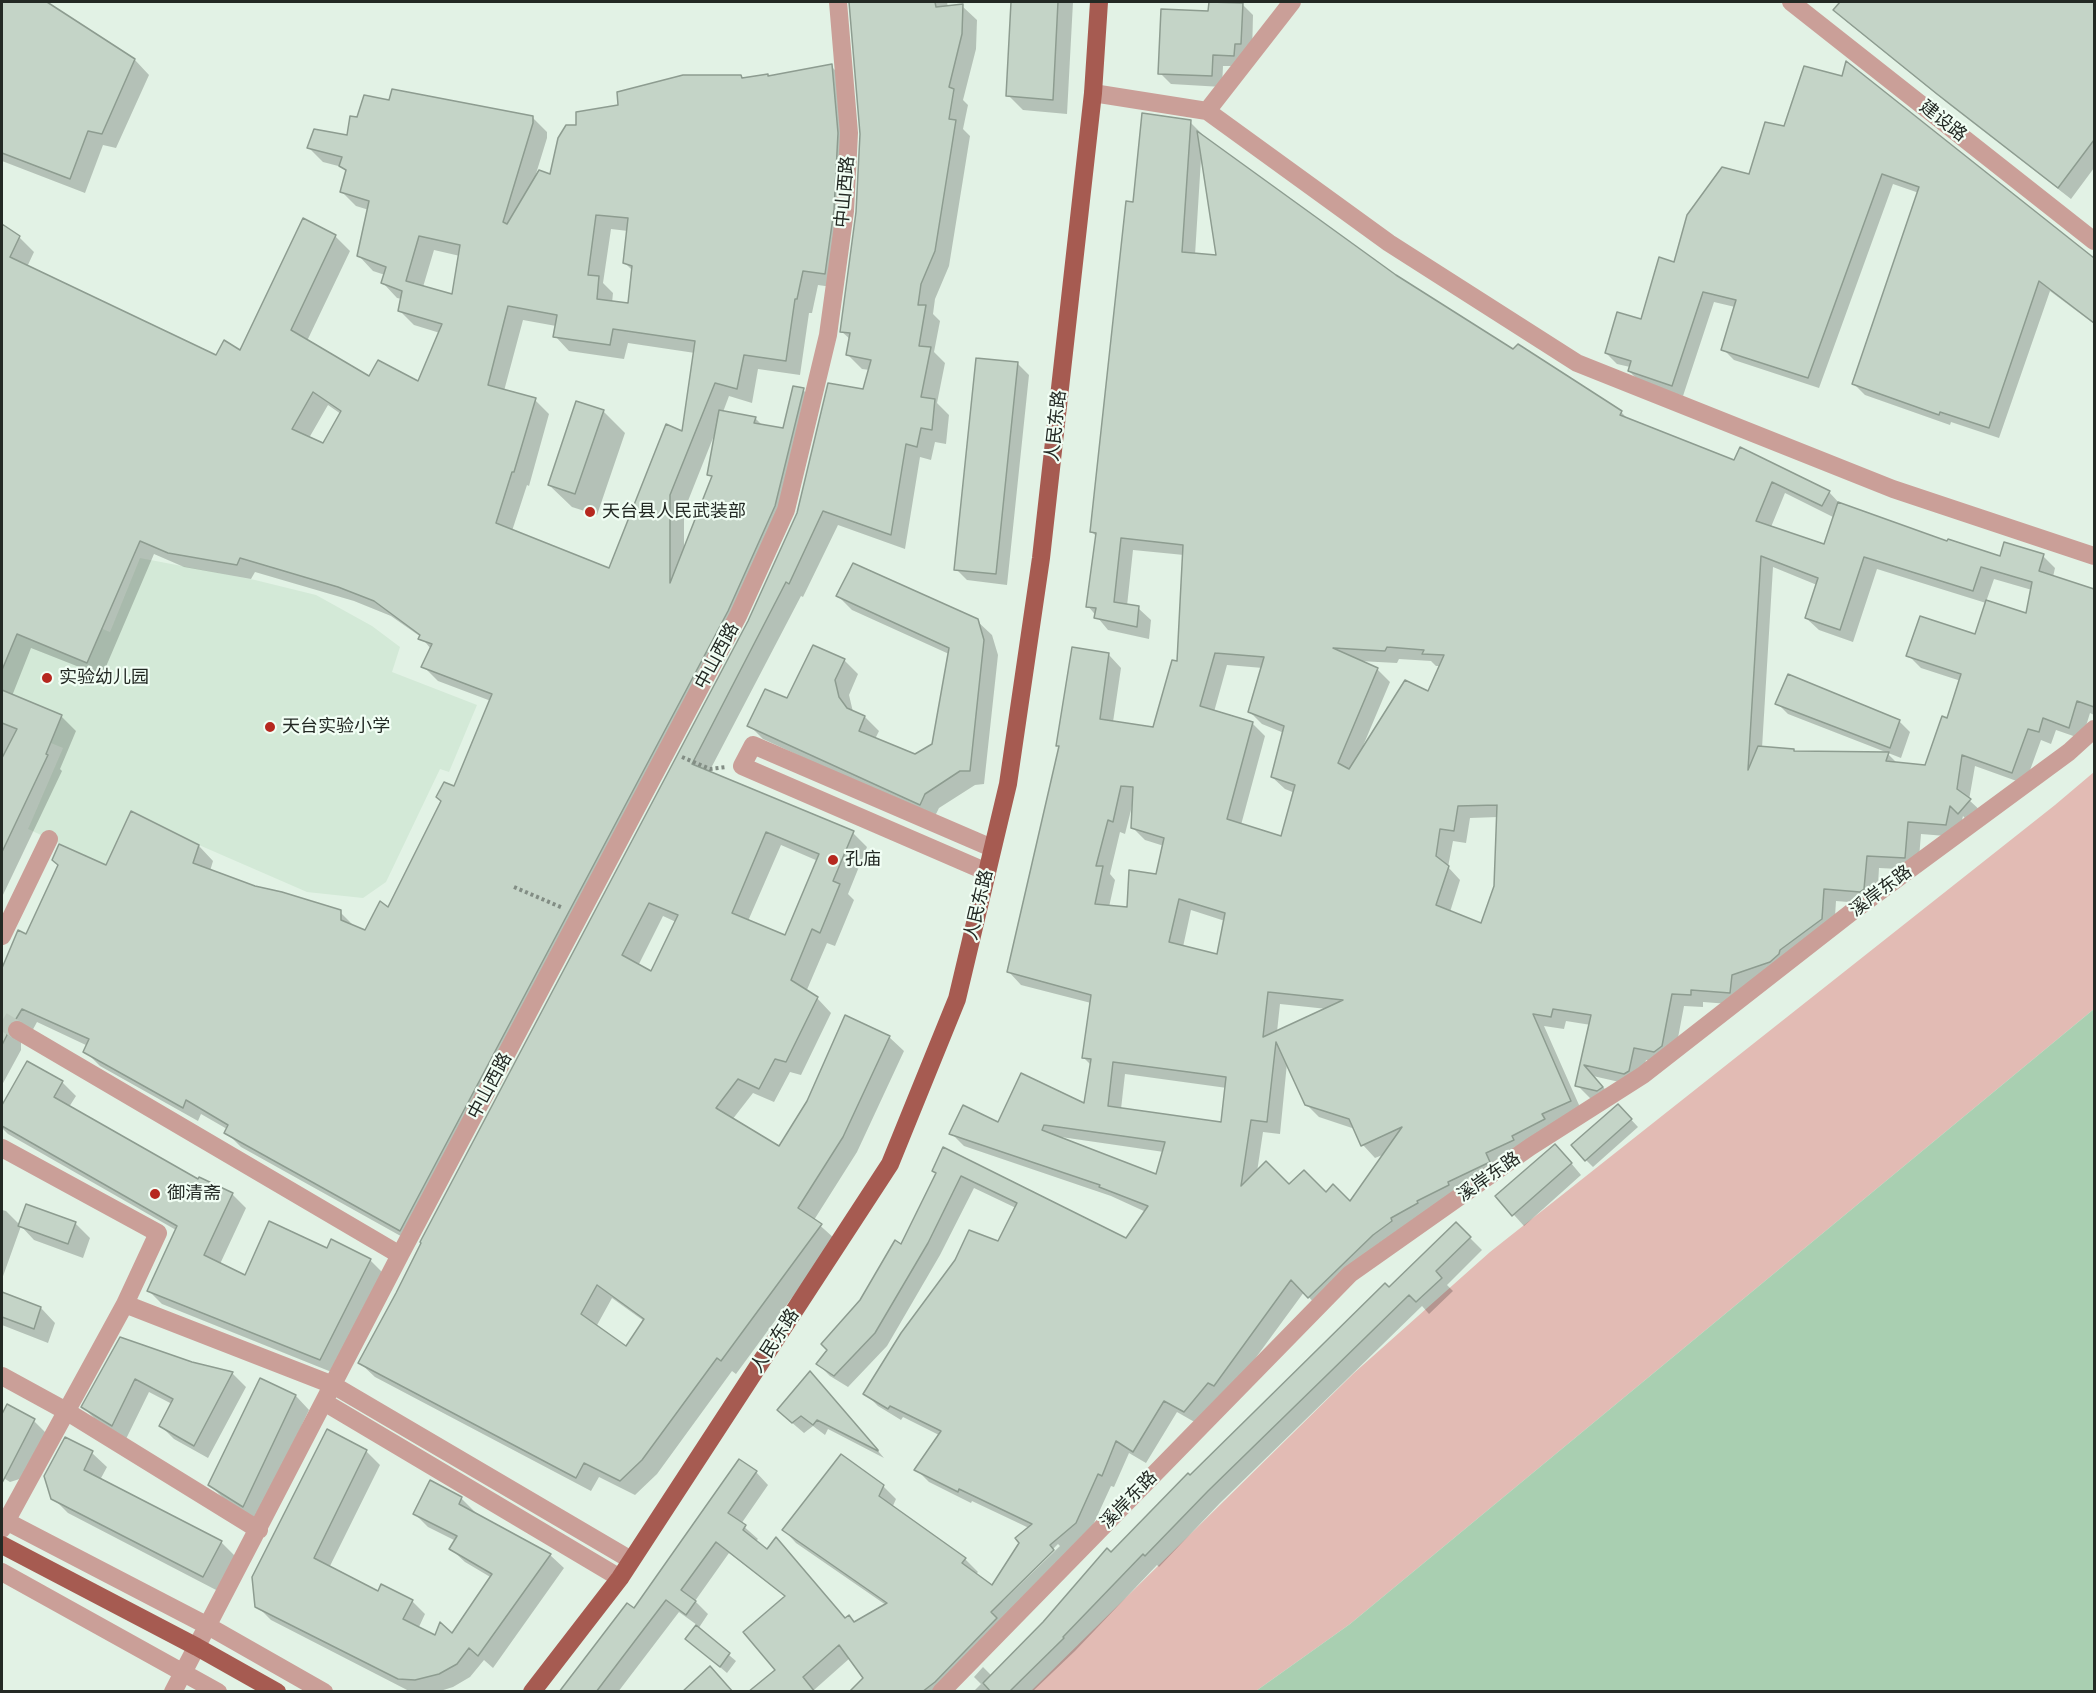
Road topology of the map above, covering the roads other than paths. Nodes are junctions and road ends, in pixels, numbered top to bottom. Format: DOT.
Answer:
graph roads {
  1 [pos="838,2"];
  2 [pos="1099,2"];
  3 [pos="1292,2"];
  4 [pos="1791,2"];
  5 [pos="1093,93"];
  6 [pos="1208,111"];
  7 [pos="2094,241"];
  8 [pos="2094,556"];
  9 [pos="2094,729"];
  10 [pos="49,839"];
  11 [pos="992,848"];
  12 [pos="987,872"];
  13 [pos="2,936"];
  14 [pos="17,1030"];
  15 [pos="2,1148"];
  16 [pos="400,1255"];
  17 [pos="125,1305"];
  18 [pos="2,1376"];
  19 [pos="333,1385"];
  20 [pos="324,1402"];
  21 [pos="66,1411"];
  22 [pos="3,1523"];
  23 [pos="258,1530"];
  24 [pos="2,1545"];
  25 [pos="631,1560"];
  26 [pos="2,1572"];
  27 [pos="620,1578"];
  28 [pos="208,1626"];
  29 [pos="197,1647"];
  30 [pos="183,1673"];
  31 [pos="173,1692"];
  32 [pos="218,1692"];
  33 [pos="277,1692"];
  34 [pos="324,1692"];
  35 [pos="532,1692"];
  36 [pos="941,1692"];
  1 -- 16 [label="street, 中山西路"];
  2 -- 5 [label="main road, 人民东路"];
  3 -- 6 [label="street"];
  4 -- 7 [label="street, 建设路"];
  5 -- 6 [label="street"];
  5 -- 11 [label="main road, 人民东路"];
  6 -- 8 [label="street"];
  9 -- 36 [label="street, 溪岸东路"];
  10 -- 13 [label="street"];
  11 -- 12 [label="main road, 人民东路"];
  11 -- 12 [label="street"];
  12 -- 25 [label="main road, 人民东路"];
  14 -- 16 [label="street"];
  15 -- 17 [label="street"];
  16 -- 19 [label="street, 中山西路"];
  17 -- 19 [label="street"];
  17 -- 21 [label="street"];
  18 -- 21 [label="street"];
  19 -- 20 [label="street, 中山西路"];
  19 -- 25 [label="street"];
  20 -- 23 [label="street, 中山西路"];
  20 -- 27 [label="street"];
  21 -- 22 [label="street"];
  21 -- 23 [label="street"];
  22 -- 28 [label="street"];
  23 -- 28 [label="street, 中山西路"];
  24 -- 29 [label="main road"];
  25 -- 27 [label="main road, 人民东路"];
  26 -- 30 [label="street"];
  27 -- 35 [label="main road, 人民东路"];
  28 -- 29 [label="street, 中山西路"];
  28 -- 34 [label="street"];
  29 -- 30 [label="street"];
  29 -- 33 [label="main road"];
  30 -- 31 [label="street"];
  30 -- 32 [label="street"];
}
